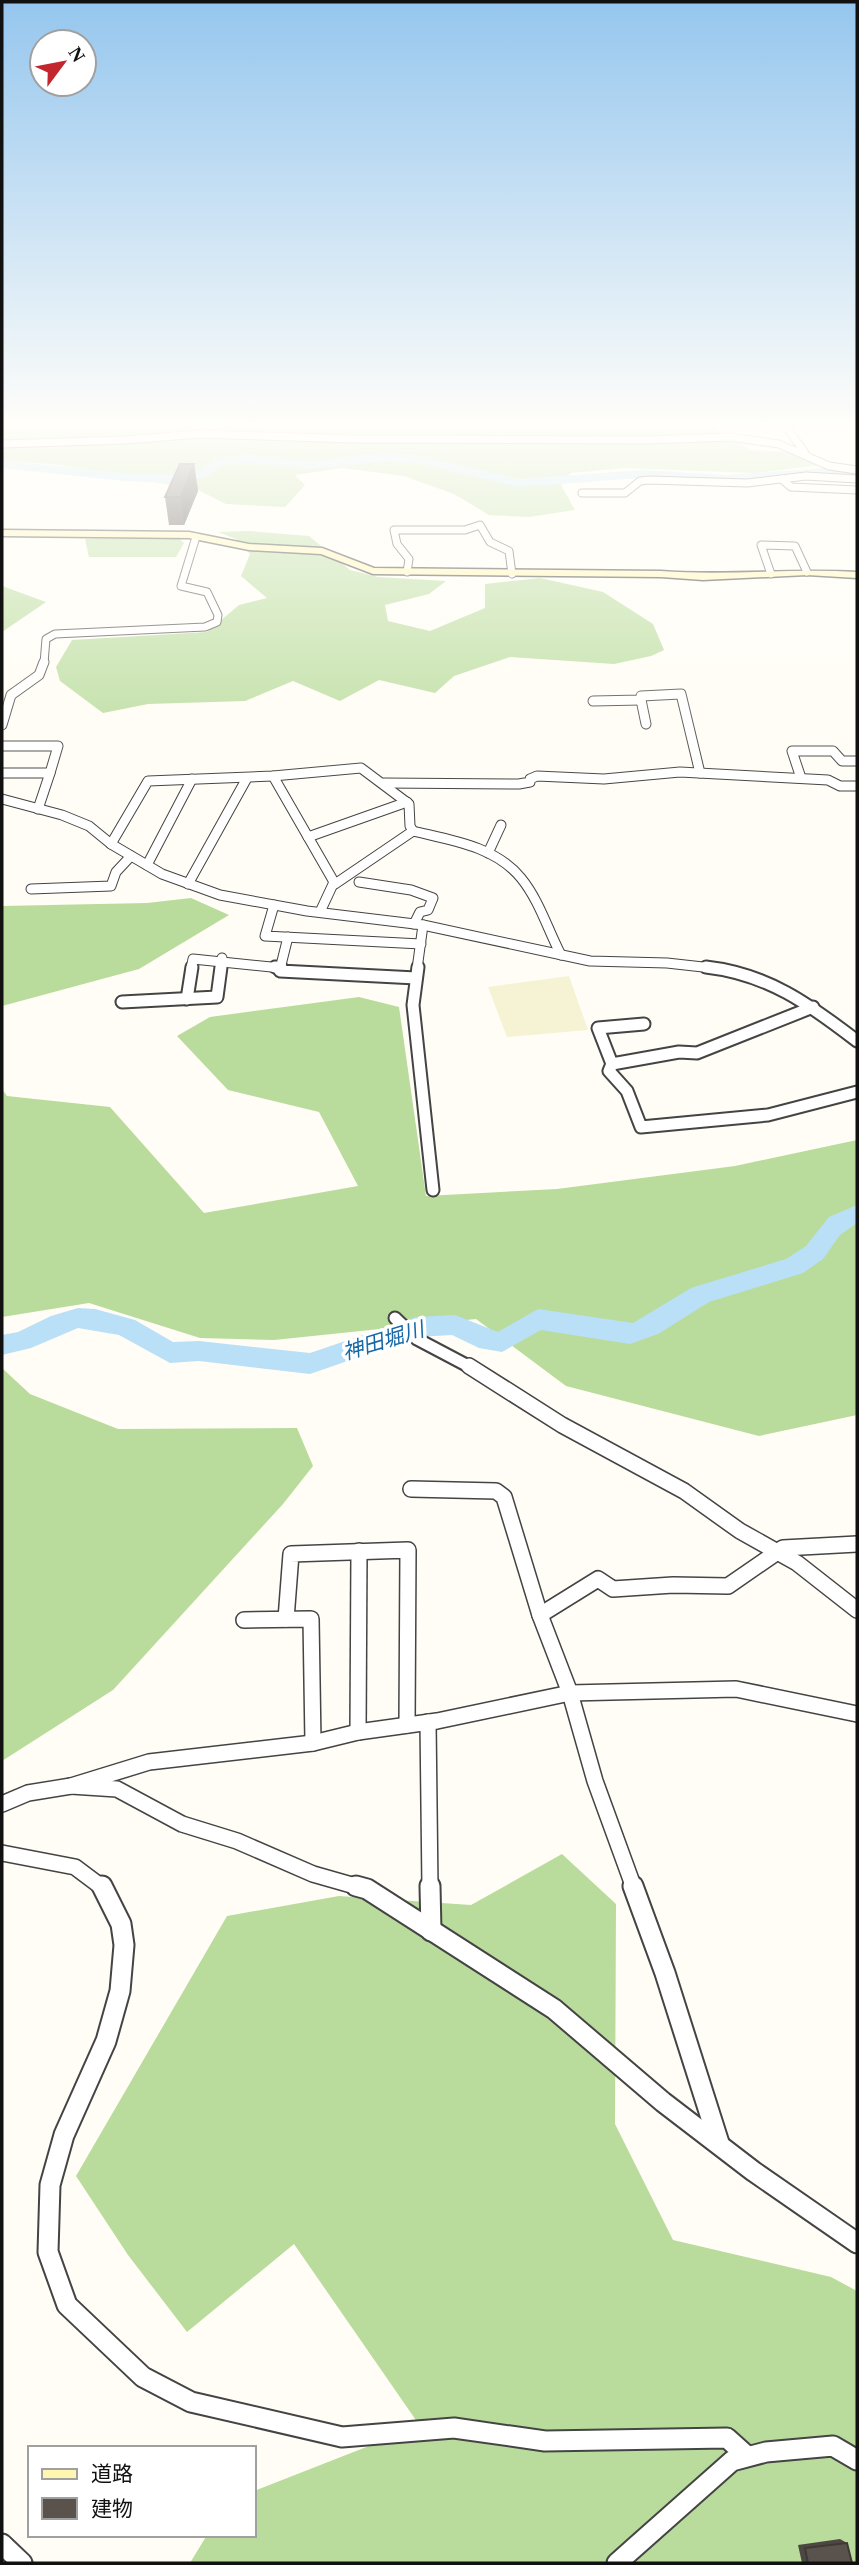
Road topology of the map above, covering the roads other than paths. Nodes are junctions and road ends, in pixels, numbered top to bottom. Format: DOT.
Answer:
graph roads {
  1 [pos="193,548"];
  2 [pos="262,548"];
  3 [pos="400,548"];
  4 [pos="500,548"];
  5 [pos="762,548"];
  6 [pos="796,548"];
  7 [pos="407,572"];
  8 [pos="807,572"];
  9 [pos="512,574"];
  10 [pos="771,574"];
  11 [pos="857,577"];
  12 [pos="641,700"];
  13 [pos="593,701"];
  14 [pos="646,724"];
  15 [pos="2,725"];
  16 [pos="2,746"];
  17 [pos="857,761"];
  18 [pos="50,773"];
  19 [pos="700,773"];
  20 [pos="2,774"];
  21 [pos="273,776"];
  22 [pos="247,778"];
  23 [pos="801,778"];
  24 [pos="192,779"];
  25 [pos="384,783"];
  26 [pos="857,786"];
  27 [pos="2,799"];
  28 [pos="407,802"];
  29 [pos="38,809"];
  30 [pos="501,825"];
  31 [pos="413,831"];
  32 [pos="308,837"];
  33 [pos="111,844"];
  34 [pos="488,853"];
  35 [pos="131,856"];
  36 [pos="147,865"];
  37 [pos="359,883"];
  38 [pos="188,884"];
  39 [pos="335,884"];
  40 [pos="31,889"];
  41 [pos="274,905"];
  42 [pos="320,912"];
  43 [pos="419,924"];
  44 [pos="288,937"];
  45 [pos="421,944"];
  46 [pos="561,955"];
  47 [pos="222,958"];
  48 [pos="281,968"];
  49 [pos="416,978"];
  50 [pos="187,999"];
  51 [pos="122,1002"];
  52 [pos="813,1007"];
  53 [pos="644,1024"];
  54 [pos="857,1041"];
  55 [pos="612,1064"];
  56 [pos="857,1093"];
  57 [pos="433,1191"];
  58 [pos="395,1318"];
  59 [pos="411,1489"];
  60 [pos="857,1544"];
  61 [pos="359,1551"];
  62 [pos="776,1552"];
  63 [pos="857,1610"];
  64 [pos="540,1615"];
  65 [pos="286,1619"];
  66 [pos="244,1620"];
  67 [pos="570,1693"];
  68 [pos="857,1714"];
  69 [pos="428,1722"];
  70 [pos="407,1725"];
  71 [pos="358,1732"];
  72 [pos="313,1742"];
  73 [pos="71,1786"];
  74 [pos="2,1804"];
  75 [pos="2,1853"];
  76 [pos="431,1931"];
  77 [pos="719,2143"];
  78 [pos="857,2243"];
  79 [pos="747,2456"];
  80 [pos="857,2460"];
  81 [pos="2,2543"];
  82 [pos="22,2563"];
  83 [pos="617,2563"];
  1 -- 15 [label="street"];
  2 -- 7 [label="street"];
  3 -- 7 [label="street"];
  4 -- 9 [label="street"];
  5 -- 10 [label="street"];
  6 -- 8 [label="street"];
  7 -- 9 [label="street"];
  8 -- 10 [label="street"];
  8 -- 11 [label="street"];
  9 -- 10 [label="street"];
  12 -- 13 [label="street"];
  12 -- 14 [label="street"];
  12 -- 19 [label="street"];
  16 -- 18 [label="street"];
  17 -- 23 [label="street"];
  18 -- 20 [label="street"];
  18 -- 29 [label="street"];
  19 -- 23 [label="street"];
  19 -- 25 [label="street"];
  21 -- 22 [label="street"];
  21 -- 25 [label="street"];
  21 -- 32 [label="street"];
  22 -- 24 [label="street"];
  22 -- 38 [label="street"];
  23 -- 26 [label="street"];
  24 -- 33 [label="street"];
  24 -- 36 [label="street"];
  25 -- 28 [label="street"];
  27 -- 29 [label="street"];
  28 -- 31 [label="street"];
  28 -- 32 [label="street"];
  29 -- 33 [label="street"];
  30 -- 34 [label="street"];
  31 -- 34 [label="street"];
  31 -- 39 [label="street"];
  32 -- 39 [label="street"];
  33 -- 35 [label="street"];
  34 -- 46 [label="street"];
  35 -- 36 [label="street"];
  35 -- 40 [label="street"];
  36 -- 38 [label="street"];
  37 -- 43 [label="street"];
  38 -- 41 [label="street"];
  39 -- 42 [label="street"];
  41 -- 42 [label="street"];
  41 -- 44 [label="street"];
  42 -- 43 [label="street"];
  43 -- 45 [label="street"];
  43 -- 46 [label="street"];
  44 -- 45 [label="street"];
  44 -- 48 [label="street"];
  45 -- 49 [label="street"];
  46 -- 52 [label="street"];
  47 -- 48 [label="street"];
  47 -- 50 [label="street"];
  47 -- 50 [label="street"];
  48 -- 49 [label="street"];
  49 -- 57 [label="street"];
  50 -- 51 [label="street"];
  52 -- 54 [label="street"];
  52 -- 55 [label="street"];
  53 -- 55 [label="street"];
  55 -- 56 [label="street"];
  58 -- 62 [label="street"];
  59 -- 64 [label="street"];
  60 -- 62 [label="street"];
  61 -- 65 [label="street"];
  61 -- 70 [label="street"];
  61 -- 71 [label="street"];
  62 -- 63 [label="street"];
  62 -- 64 [label="street"];
  64 -- 67 [label="street"];
  65 -- 66 [label="street"];
  65 -- 72 [label="street"];
  67 -- 68 [label="street"];
  67 -- 69 [label="street"];
  67 -- 77 [label="street"];
  69 -- 70 [label="street"];
  69 -- 76 [label="street"];
  70 -- 71 [label="street"];
  71 -- 72 [label="street"];
  72 -- 73 [label="street"];
  73 -- 74 [label="street"];
  73 -- 76 [label="street"];
  75 -- 79 [label="street"];
  76 -- 77 [label="street"];
  77 -- 78 [label="street"];
  79 -- 80 [label="street"];
  79 -- 83 [label="street"];
  81 -- 82 [label="street"];
}
